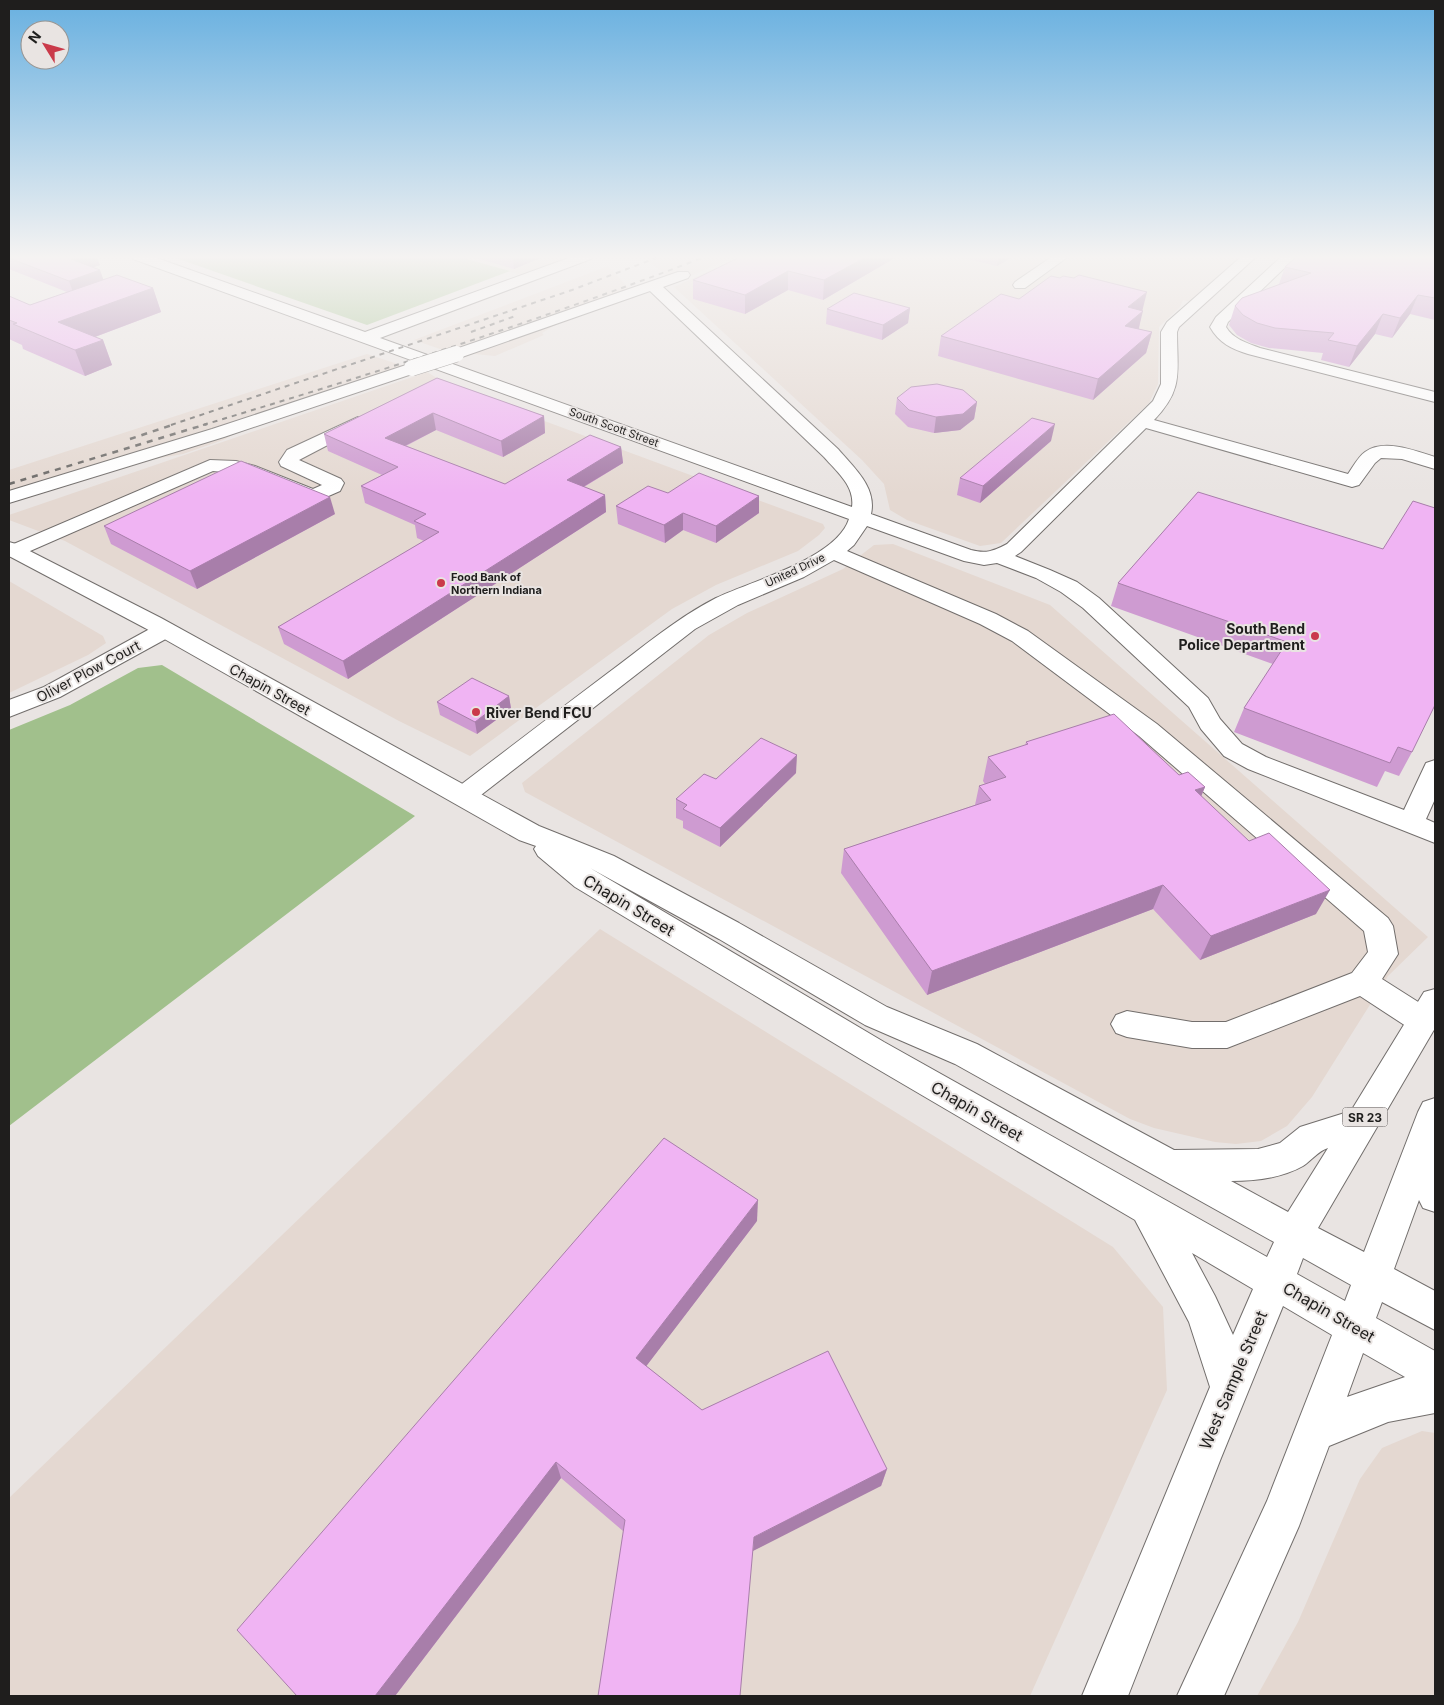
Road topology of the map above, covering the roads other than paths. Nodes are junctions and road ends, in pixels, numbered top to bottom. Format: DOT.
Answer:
graph roads {
  1 [pos="363,336"];
  2 [pos="371,336"];
  3 [pos="525,336"];
  4 [pos="721,336"];
  5 [pos="1169,336"];
  6 [pos="1225,336"];
  7 [pos="367,337"];
  8 [pos="458,363"];
  9 [pos="436,384"];
  10 [pos="1435,397"];
  11 [pos="374,414"];
  12 [pos="1143,422"];
  13 [pos="1435,463"];
  14 [pos="9,497"];
  15 [pos="861,516"];
  16 [pos="11,550"];
  17 [pos="832,552"];
  18 [pos="999,557"];
  19 [pos="165,630"];
  20 [pos="9,709"];
  21 [pos="1435,769"];
  22 [pos="463,796"];
  23 [pos="1412,824"];
  24 [pos="1435,833"];
  25 [pos="594,871"];
  26 [pos="1363,982"];
  27 [pos="1429,1011"];
  28 [pos="1127,1024"];
  29 [pos="1435,1112"];
  30 [pos="1362,1122"];
  31 [pos="1422,1149"];
  32 [pos="1172,1166"];
  33 [pos="1435,1196"];
  34 [pos="1148,1209"];
  35 [pos="1295,1234"];
  36 [pos="1373,1277"];
  37 [pos="1274,1282"];
  38 [pos="1435,1311"];
  39 [pos="1353,1326"];
  40 [pos="1435,1374"];
  41 [pos="1230,1387"];
  42 [pos="1435,1394"];
  43 [pos="1314,1432"];
  44 [pos="1106,1696"];
  45 [pos="1200,1696"];
  1 -- 7 [label="main road, South Scott Street"];
  2 -- 7 [label="main road"];
  3 -- 8 [label="main road"];
  4 -- 15 [label="main road"];
  5 -- 12 [label="main road"];
  6 -- 10 [label="main road"];
  7 -- 8 [label="main road, South Scott Street"];
  8 -- 9 [label="main road"];
  8 -- 14 [label="main road, bridge"];
  8 -- 15 [label="main road, South Scott Street"];
  11 -- 16 [label="main road"];
  12 -- 13 [label="main road"];
  12 -- 18 [label="main road"];
  15 -- 17 [label="main road, United Drive"];
  15 -- 18 [label="main road, South Scott Street"];
  16 -- 19 [label="main road, Chapin Street"];
  17 -- 22 [label="main road, United Drive"];
  17 -- 26 [label="main road"];
  18 -- 23 [label="main road"];
  19 -- 20 [label="main road, Oliver Plow Court"];
  19 -- 22 [label="main road, Chapin Street"];
  21 -- 23 [label="main road"];
  22 -- 25 [label="main road, Chapin Street"];
  23 -- 24 [label="main road"];
  25 -- 32 [label="main road, Chapin Street"];
  25 -- 34 [label="main road, Chapin Street"];
  26 -- 27 [label="main road"];
  26 -- 28 [label="main road"];
  27 -- 30 [label="main road, West Sample Street / SR 23"];
  29 -- 31 [label="main road"];
  30 -- 32 [label="main road"];
  30 -- 35 [label="main road, West Sample Street / SR 23"];
  31 -- 33 [label="main road"];
  31 -- 36 [label="main road"];
  32 -- 35 [label="main road, Chapin Street"];
  34 -- 37 [label="main road, Chapin Street"];
  34 -- 41 [label="main road"];
  35 -- 36 [label="main road, Chapin Street"];
  35 -- 37 [label="main road, West Sample Street / SR 23"];
  36 -- 38 [label="main road, Chapin Street"];
  36 -- 39 [label="main road"];
  37 -- 39 [label="main road, Chapin Street"];
  37 -- 41 [label="main road, West Sample Street"];
  39 -- 40 [label="main road, Chapin Street"];
  39 -- 43 [label="main road"];
  41 -- 44 [label="main road, West Sample Street"];
  42 -- 43 [label="main road"];
  43 -- 45 [label="main road"];
}
